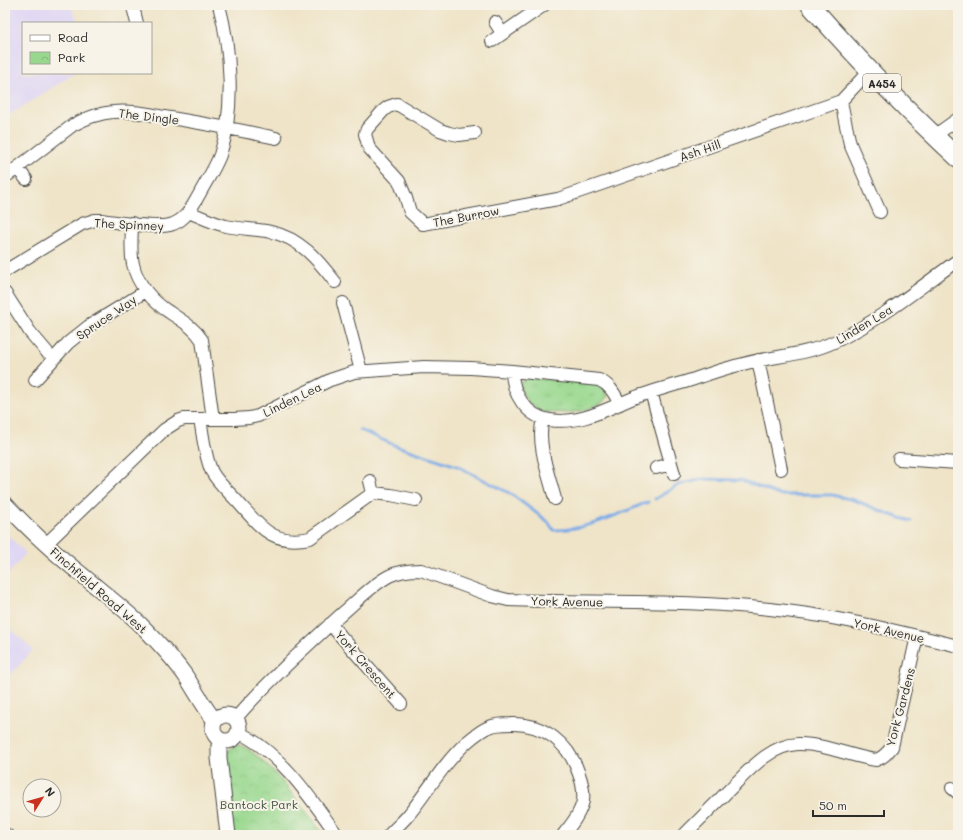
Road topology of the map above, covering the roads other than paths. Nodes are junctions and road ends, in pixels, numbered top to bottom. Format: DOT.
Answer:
graph roads {
  1 [pos="219,5"];
  2 [pos="544,5"];
  3 [pos="810,5"];
  4 [pos="133,6"];
  5 [pos="137,22"];
  6 [pos="494,22"];
  7 [pos="502,33"];
  8 [pos="492,41"];
  9 [pos="870,70"];
  10 [pos="841,101"];
  11 [pos="958,119"];
  12 [pos="227,127"];
  13 [pos="475,133"];
  14 [pos="934,136"];
  15 [pos="276,138"];
  16 [pos="958,158"];
  17 [pos="26,180"];
  18 [pos="558,199"];
  19 [pos="189,212"];
  20 [pos="880,212"];
  21 [pos="132,223"];
  22 [pos="958,260"];
  23 [pos="5,271"];
  24 [pos="335,282"];
  25 [pos="146,290"];
  26 [pos="5,293"];
  27 [pos="343,304"];
  28 [pos="48,352"];
  29 [pos="758,360"];
  30 [pos="361,371"];
  31 [pos="512,371"];
  32 [pos="35,380"];
  33 [pos="651,392"];
  34 [pos="620,404"];
  35 [pos="200,419"];
  36 [pos="214,419"];
  37 [pos="543,419"];
  38 [pos="899,459"];
  39 [pos="958,463"];
  40 [pos="656,468"];
  41 [pos="781,469"];
  42 [pos="370,481"];
  43 [pos="373,493"];
  44 [pos="555,499"];
  45 [pos="416,500"];
  46 [pos="5,504"];
  47 [pos="46,544"];
  48 [pos="330,624"];
  49 [pos="917,636"];
  50 [pos="958,646"];
  51 [pos="400,704"];
  52 [pos="215,721"];
  53 [pos="236,725"];
  54 [pos="221,740"];
  55 [pos="228,835"];
  56 [pos="337,835"];
  57 [pos="389,835"];
  58 [pos="563,835"];
  59 [pos="684,835"];
  1 -- 12 [label="street, The Spinney"];
  2 -- 7 [label="street"];
  3 -- 9 [label="highway, A454"];
  4 -- 5 [label="street"];
  6 -- 7 [label="street"];
  7 -- 8 [label="street"];
  9 -- 10 [label="street, Ash Hill"];
  9 -- 14 [label="highway, A454"];
  10 -- 18 [label="street, Ash Hill"];
  10 -- 20 [label="street"];
  11 -- 14 [label="street"];
  12 -- 15 [label="street, The Dingle"];
  12 -- 17 [label="street, The Dingle"];
  12 -- 19 [label="street, The Spinney"];
  13 -- 18 [label="street, The Burrow"];
  14 -- 16 [label="highway, A454"];
  19 -- 21 [label="street, The Spinney"];
  19 -- 24 [label="street"];
  21 -- 23 [label="street, The Spinney"];
  21 -- 25 [label="street"];
  22 -- 29 [label="street, Linden Lea"];
  25 -- 32 [label="street, Spruce Way"];
  25 -- 36 [label="street"];
  26 -- 28 [label="street"];
  27 -- 30 [label="street"];
  29 -- 33 [label="street, Linden Lea"];
  29 -- 41 [label="street"];
  30 -- 31 [label="street, Linden Lea"];
  30 -- 36 [label="street, Linden Lea"];
  31 -- 34 [label="street, Linden Lea"];
  31 -- 37 [label="street"];
  33 -- 34 [label="street, Linden Lea"];
  33 -- 40 [label="street"];
  34 -- 37 [label="street, Linden Lea"];
  35 -- 36 [label="street, Linden Lea"];
  35 -- 43 [label="street"];
  35 -- 47 [label="street, Linden Lea"];
  37 -- 44 [label="street"];
  38 -- 39 [label="street"];
  42 -- 43 [label="street"];
  43 -- 45 [label="street"];
  46 -- 47 [label="main road, Finchfield Road West"];
  47 -- 52 [label="main road, Finchfield Road West"];
  48 -- 49 [label="street, York Avenue"];
  48 -- 51 [label="street, York Crescent"];
  48 -- 53 [label="street, York Avenue"];
  49 -- 50 [label="street, York Avenue"];
  49 -- 59 [label="street, York Gardens"];
  52 -- 53 [label="main road"];
  52 -- 54 [label="main road"];
  53 -- 54 [label="main road"];
  53 -- 56 [label="street"];
  54 -- 55 [label="main road"];
  57 -- 58 [label="street"];
}
